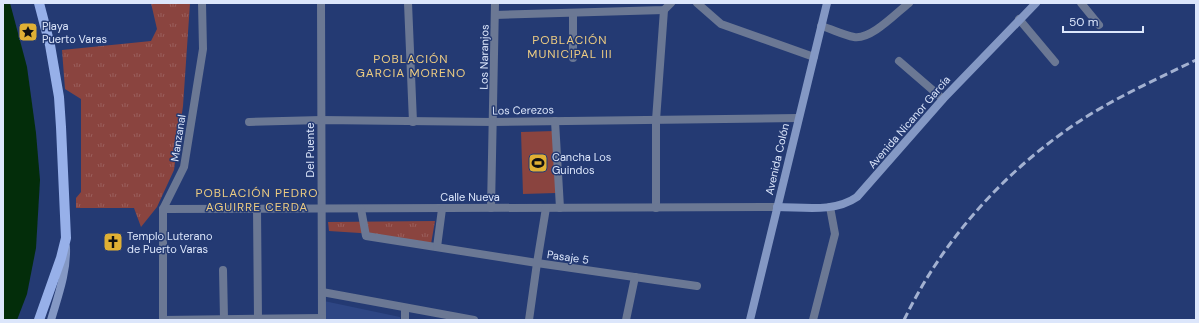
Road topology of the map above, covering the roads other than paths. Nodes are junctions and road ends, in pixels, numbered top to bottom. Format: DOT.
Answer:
graph roads {
  1 [pos="40,3"];
  2 [pos="202,3"];
  3 [pos="321,3"];
  4 [pos="408,3"];
  5 [pos="495,3"];
  6 [pos="671,3"];
  7 [pos="697,3"];
  8 [pos="826,3"];
  9 [pos="909,3"];
  10 [pos="1036,3"];
  11 [pos="1081,3"];
  12 [pos="664,10"];
  13 [pos="573,13"];
  14 [pos="495,15"];
  15 [pos="1019,19"];
  16 [pos="1099,24"];
  17 [pos="821,26"];
  18 [pos="814,57"];
  19 [pos="573,58"];
  20 [pos="899,61"];
  21 [pos="1055,62"];
  22 [pos="943,99"];
  23 [pos="798,118"];
  24 [pos="321,120"];
  25 [pos="656,120"];
  26 [pos="556,121"];
  27 [pos="249,122"];
  28 [pos="414,122"];
  29 [pos="493,122"];
  30 [pos="777,207"];
  31 [pos="830,207"];
  32 [pos="491,208"];
  33 [pos="546,208"];
  34 [pos="560,208"];
  35 [pos="656,208"];
  36 [pos="258,209"];
  37 [pos="322,209"];
  38 [pos="361,209"];
  39 [pos="442,209"];
  40 [pos="163,210"];
  41 [pos="64,235"];
  42 [pos="437,247"];
  43 [pos="61,258"];
  44 [pos="537,263"];
  45 [pos="223,270"];
  46 [pos="64,272"];
  47 [pos="635,277"];
  48 [pos="697,286"];
  49 [pos="322,292"];
  50 [pos="46,300"];
  51 [pos="405,308"];
  52 [pos="258,318"];
  53 [pos="224,319"];
  54 [pos="322,319"];
  55 [pos="39,320"];
  56 [pos="52,320"];
  57 [pos="163,320"];
  58 [pos="405,320"];
  59 [pos="474,320"];
  60 [pos="529,320"];
  61 [pos="626,320"];
  62 [pos="750,320"];
  63 [pos="813,320"];
  1 -- 41 [label="main road"];
  2 -- 40 [label="street, Manzanal"];
  3 -- 24 [label="street, Del Puente"];
  4 -- 28 [label="street"];
  5 -- 14 [label="street, Los Naranjos"];
  6 -- 12 [label="street"];
  7 -- 18 [label="street"];
  8 -- 17 [label="street, Avenida Colón"];
  9 -- 17 [label="street"];
  10 -- 15 [label="street, Avenida Nicanor García"];
  11 -- 16 [label="street"];
  12 -- 13 [label="street"];
  12 -- 25 [label="street"];
  13 -- 14 [label="street"];
  13 -- 19 [label="street"];
  14 -- 29 [label="street, Los Naranjos"];
  15 -- 21 [label="street"];
  15 -- 22 [label="street, Avenida Nicanor García"];
  17 -- 18 [label="street, Avenida Colón"];
  18 -- 23 [label="street, Avenida Colón"];
  20 -- 22 [label="street"];
  22 -- 31 [label="street, Avenida Nicanor García"];
  23 -- 25 [label="street, Los Cerezos"];
  23 -- 30 [label="street, Avenida Colón"];
  24 -- 27 [label="street, Los Cerezos"];
  24 -- 28 [label="street, Los Cerezos"];
  24 -- 37 [label="street, Del Puente"];
  25 -- 26 [label="street, Los Cerezos"];
  25 -- 35 [label="street"];
  26 -- 29 [label="street, Los Cerezos"];
  26 -- 34 [label="street"];
  28 -- 29 [label="street, Los Cerezos"];
  29 -- 32 [label="street, Los Naranjos"];
  30 -- 31 [label="street, Avenida Nicanor García"];
  30 -- 35 [label="street, Calle Nueva"];
  30 -- 62 [label="street, Avenida Colón"];
  31 -- 63 [label="street"];
  32 -- 33 [label="street, Calle Nueva"];
  32 -- 39 [label="street, Calle Nueva"];
  33 -- 34 [label="street, Calle Nueva"];
  33 -- 44 [label="street"];
  34 -- 35 [label="street, Calle Nueva"];
  36 -- 37 [label="street, Calle Nueva"];
  36 -- 40 [label="street, Calle Nueva"];
  36 -- 52 [label="street"];
  37 -- 38 [label="street, Calle Nueva"];
  37 -- 49 [label="street, Del Puente"];
  38 -- 39 [label="street, Calle Nueva"];
  38 -- 42 [label="street, Pasaje 5"];
  39 -- 42 [label="street"];
  40 -- 57 [label="street, Manzanal"];
  41 -- 43 [label="main road"];
  41 -- 46 [label="street"];
  41 -- 50 [label="main road"];
  42 -- 44 [label="street, Pasaje 5"];
  43 -- 46 [label="street"];
  43 -- 50 [label="main road"];
  44 -- 47 [label="street, Pasaje 5"];
  44 -- 60 [label="street"];
  45 -- 53 [label="street"];
  46 -- 56 [label="street"];
  47 -- 48 [label="street, Pasaje 5"];
  47 -- 61 [label="street"];
  49 -- 51 [label="street"];
  49 -- 54 [label="street, Del Puente"];
  50 -- 55 [label="main road"];
  51 -- 58 [label="street"];
  51 -- 59 [label="street"];
  52 -- 53 [label="street"];
  52 -- 54 [label="street"];
  53 -- 57 [label="street"];
}
